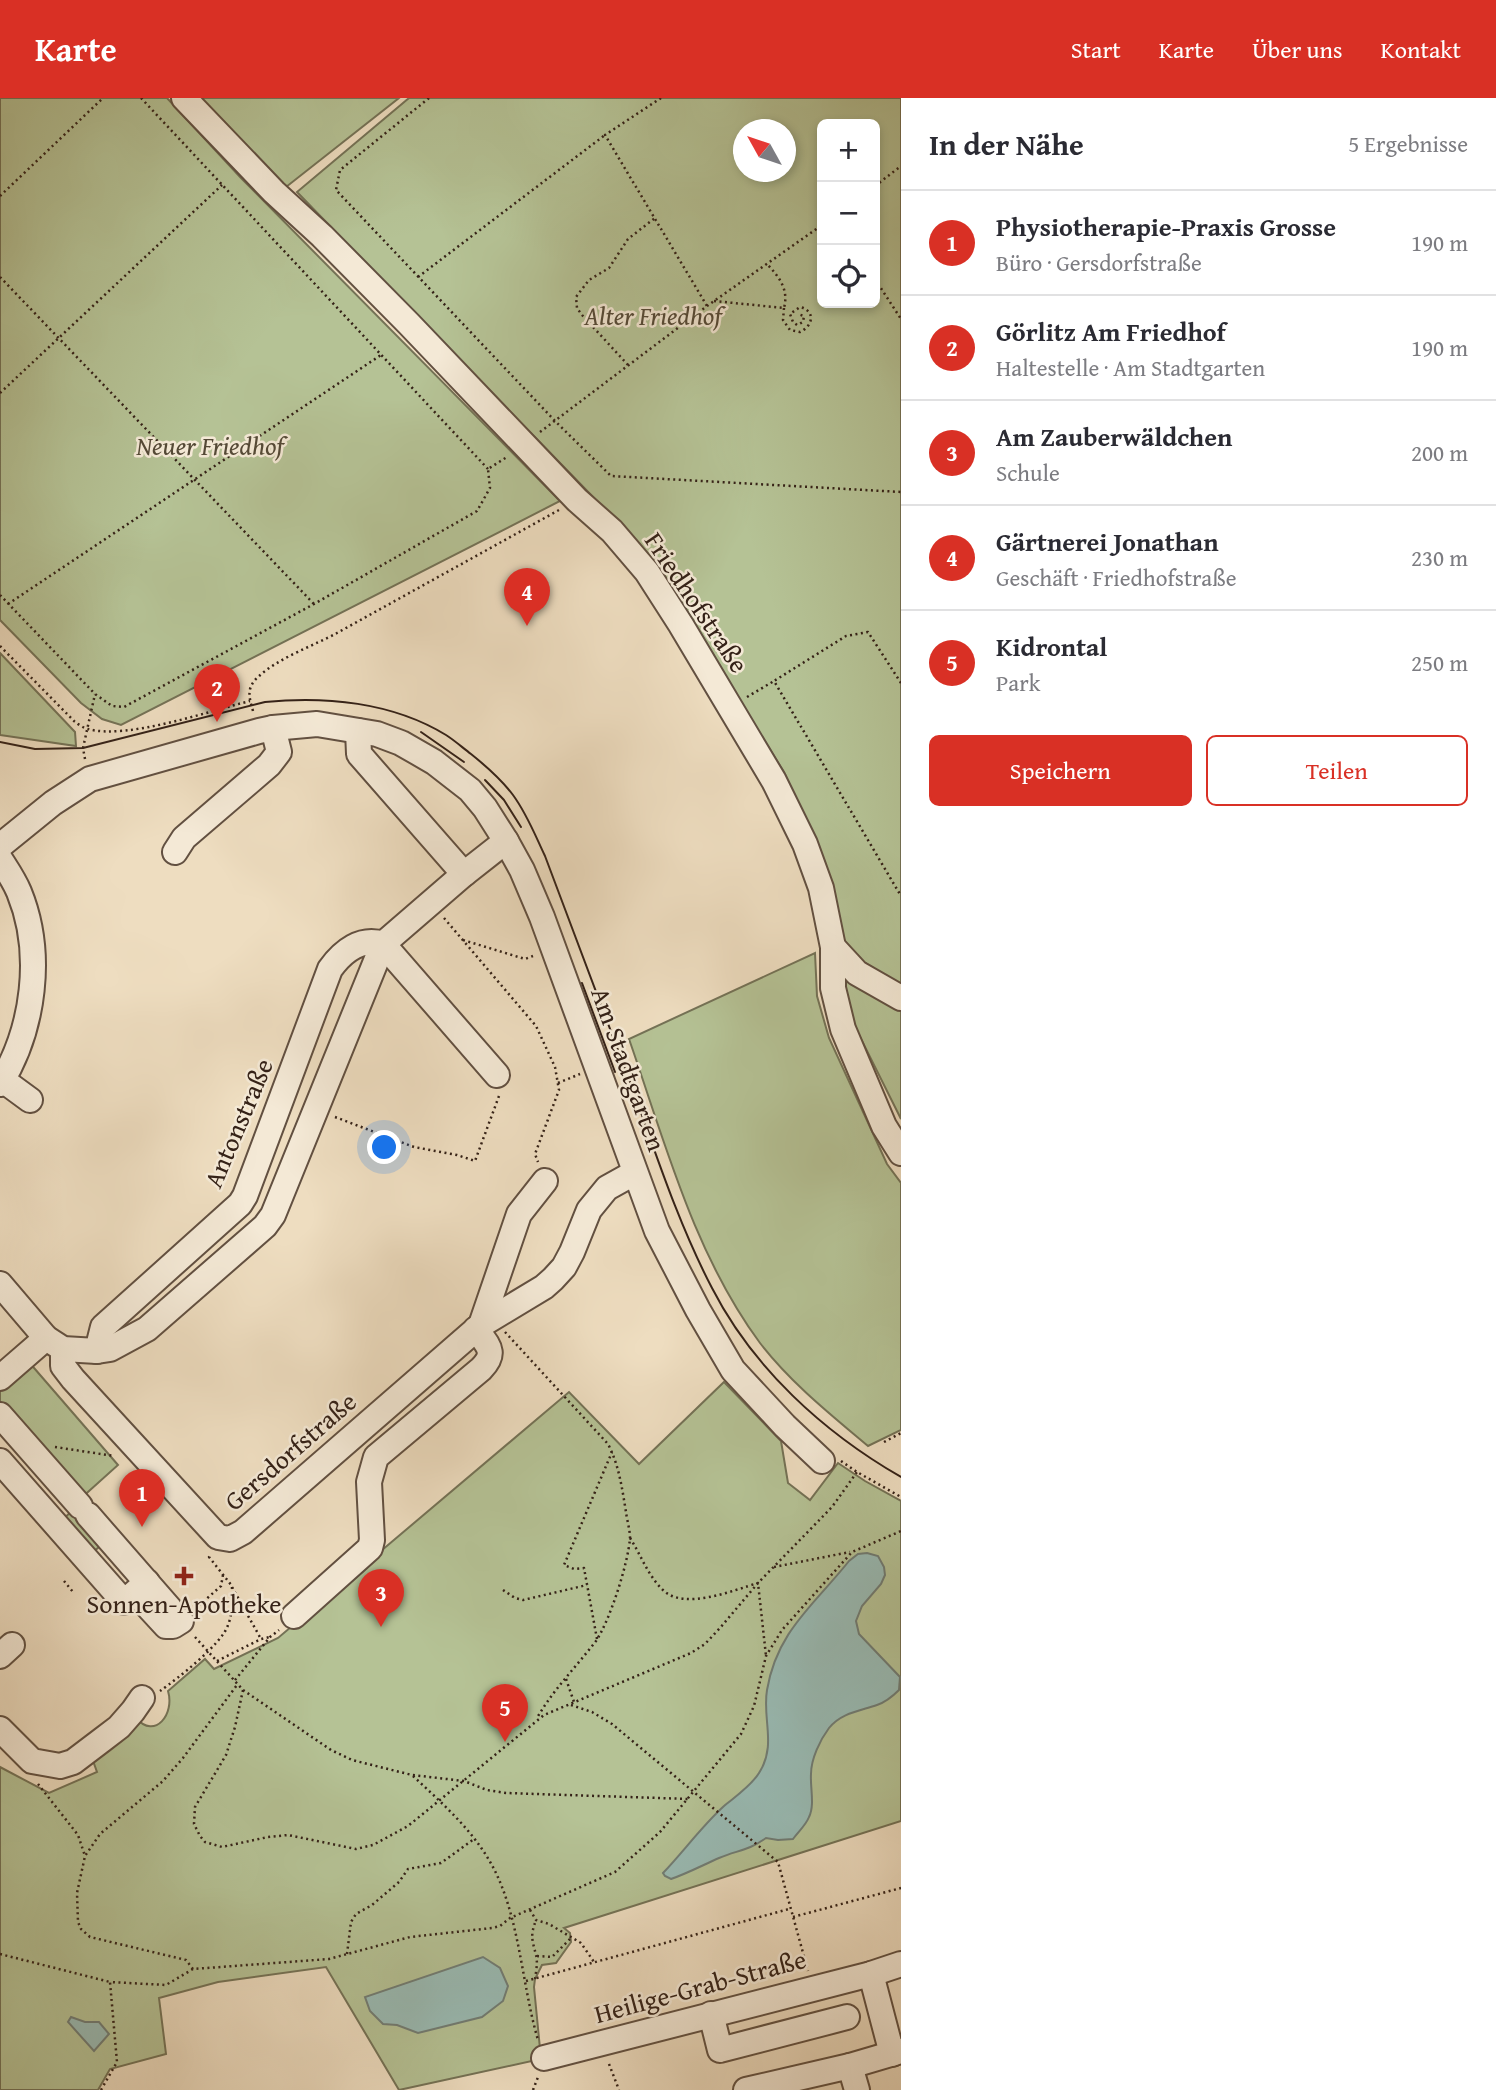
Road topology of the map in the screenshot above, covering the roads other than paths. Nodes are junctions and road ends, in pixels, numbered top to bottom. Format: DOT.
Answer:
graph roads {
  1 [pos="184,98"];
  2 [pos="273,728"];
  3 [pos="358,731"];
  4 [pos="506,841"];
  5 [pos="0,846"];
  6 [pos="175,852"];
  7 [pos="464,874"];
  8 [pos="4,875"];
  9 [pos="383,944"];
  10 [pos="833,947"];
  11 [pos="901,998"];
  12 [pos="497,1075"];
  13 [pos="1,1081"];
  14 [pos="30,1100"];
  15 [pos="901,1153"];
  16 [pos="634,1173"];
  17 [pos="545,1181"];
  18 [pos="0,1284"];
  19 [pos="483,1324"];
  20 [pos="71,1347"];
  21 [pos="0,1378"];
  22 [pos="0,1415"];
  23 [pos="0,1461"];
  24 [pos="822,1461"];
  25 [pos="141,1587"];
  26 [pos="294,1616"];
  27 [pos="181,1621"];
  28 [pos="142,1698"];
  29 [pos="0,1729"];
  30 [pos="901,1964"];
  31 [pos="871,1974"];
  32 [pos="711,2014"];
  33 [pos="847,2017"];
  34 [pos="896,2053"];
  35 [pos="544,2058"];
  36 [pos="850,2066"];
  37 [pos="781,2086"];
  38 [pos="746,2090"];
  39 [pos="857,2090"];
  1 -- 10 [label="street, Friedhofstraße"];
  2 -- 3 [label="street, Am Stadtgarten"];
  2 -- 5 [label="street, Am Stadtgarten"];
  2 -- 6 [label="street"];
  3 -- 4 [label="street, Am Stadtgarten"];
  3 -- 7 [label="street"];
  4 -- 7 [label="street"];
  4 -- 16 [label="street, Am Stadtgarten"];
  7 -- 9 [label="street"];
  8 -- 13 [label="street"];
  9 -- 12 [label="street"];
  9 -- 20 [label="street, Antonstraße"];
  9 -- 20 [label="street"];
  10 -- 11 [label="street"];
  10 -- 15 [label="street, Friedhofstraße"];
  13 -- 14 [label="street"];
  16 -- 19 [label="street, Gersdorfstraße"];
  16 -- 24 [label="street, Am Stadtgarten"];
  17 -- 19 [label="street"];
  18 -- 20 [label="street"];
  19 -- 20 [label="street, Gersdorfstraße"];
  19 -- 26 [label="street"];
  20 -- 21 [label="street"];
  22 -- 25 [label="street"];
  23 -- 25 [label="street"];
  25 -- 27 [label="street"];
  28 -- 29 [label="street"];
  30 -- 31 [label="street, Heilige-Grab-Straße"];
  31 -- 32 [label="street, Heilige-Grab-Straße"];
  31 -- 34 [label="street"];
  32 -- 33 [label="street"];
  32 -- 35 [label="street, Heilige-Grab-Straße"];
  34 -- 36 [label="street"];
  36 -- 37 [label="street"];
  36 -- 39 [label="street"];
  37 -- 38 [label="street"];
}
